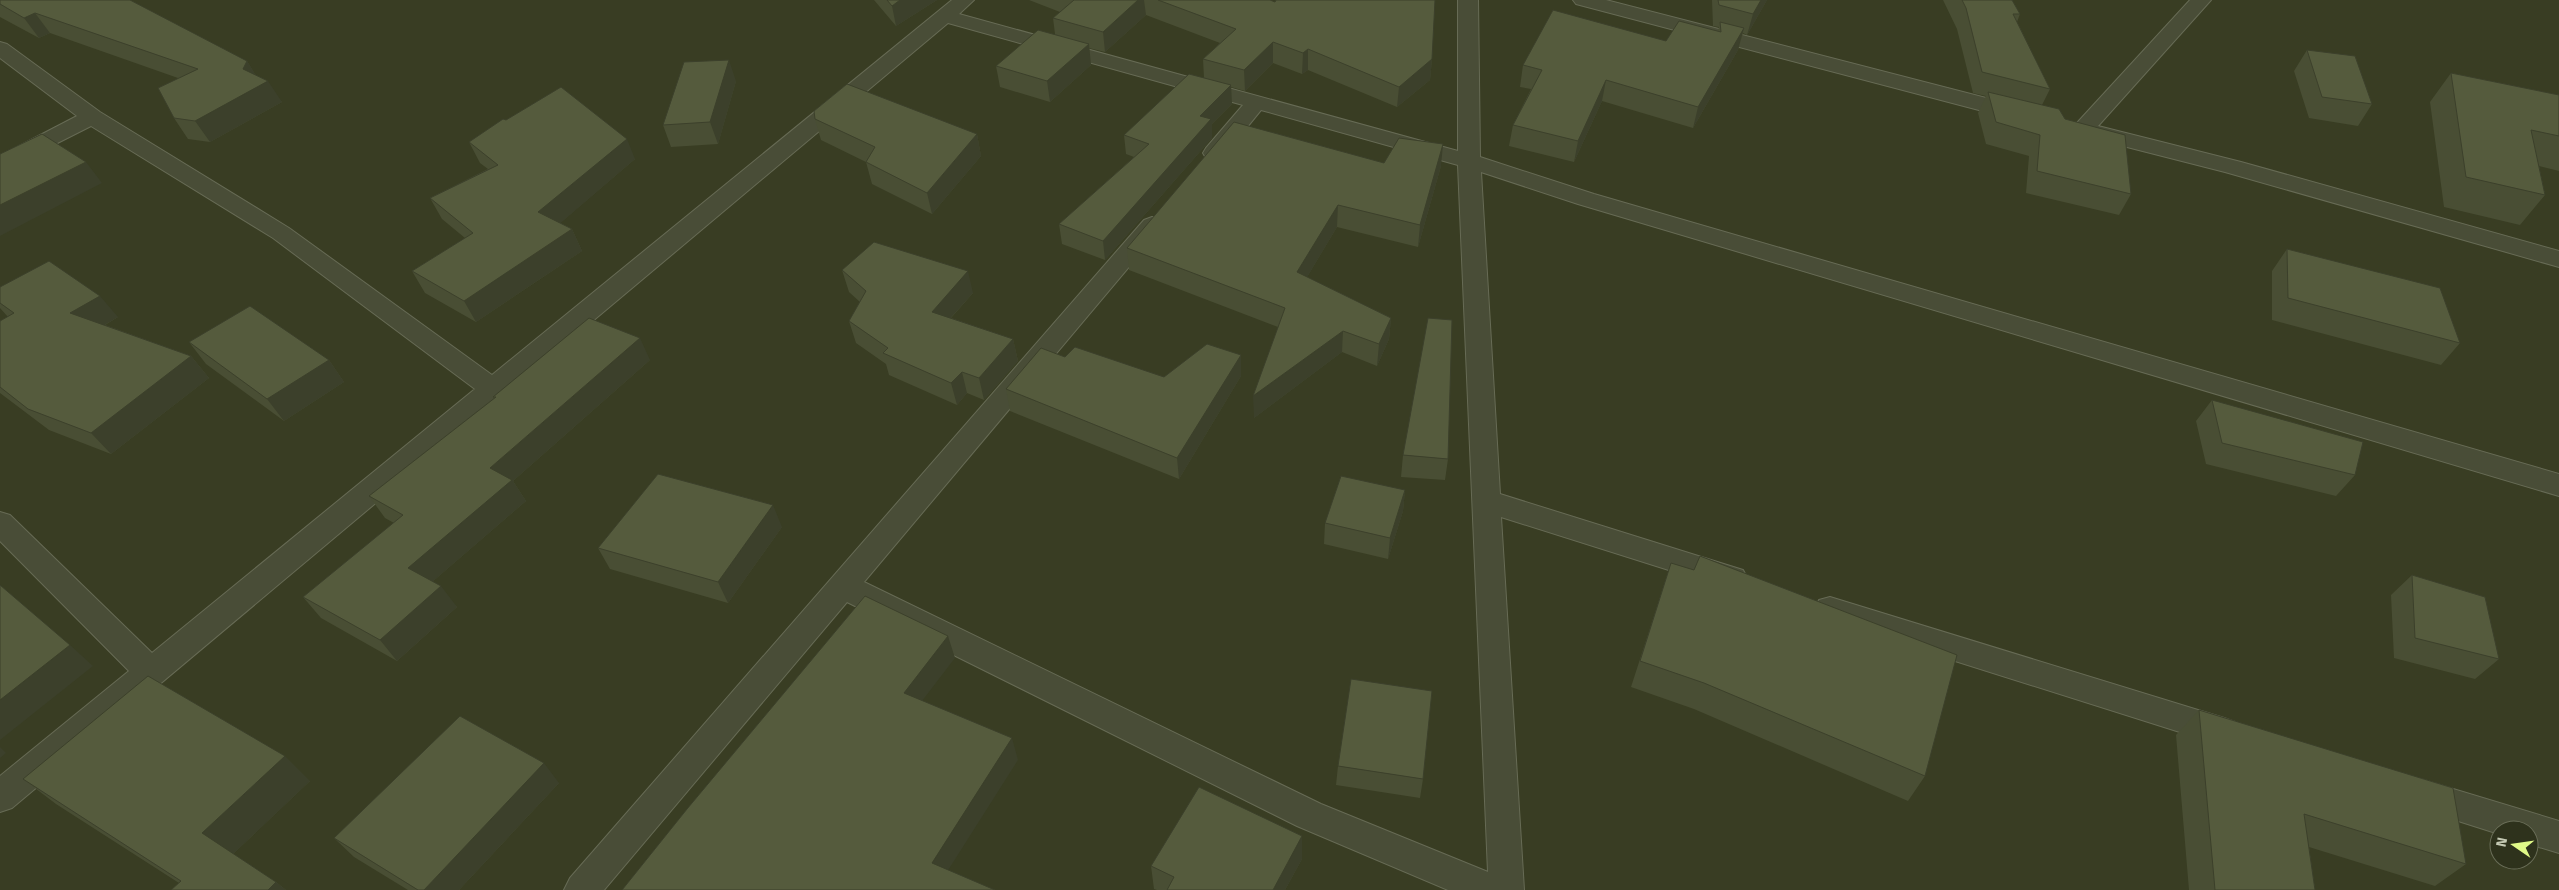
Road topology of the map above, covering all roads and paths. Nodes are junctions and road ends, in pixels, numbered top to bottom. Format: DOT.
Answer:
graph roads {
  1 [pos="1468,0"];
  2 [pos="1583,0"];
  3 [pos="2201,0"];
  4 [pos="954,8"];
  5 [pos="0,48"];
  6 [pos="1258,102"];
  7 [pos="92,117"];
  8 [pos="2037,118"];
  9 [pos="1469,161"];
  10 [pos="0,165"];
  11 [pos="1199,170"];
  12 [pos="1166,208"];
  13 [pos="2559,259"];
  14 [pos="493,389"];
  15 [pos="2559,485"];
  16 [pos="1487,501"];
  17 [pos="0,523"];
  18 [pos="841,586"];
  19 [pos="1762,588"];
  20 [pos="1800,600"];
  21 [pos="151,672"];
  22 [pos="2256,742"];
  23 [pos="2398,787"];
  24 [pos="0,797"];
  25 [pos="2559,837"];
  26 [pos="582,890"];
  27 [pos="1489,890"];
  28 [pos="1506,890"];
  1 -- 9 [label="street"];
  2 -- 8 [label="street"];
  3 -- 13 [label="street"];
  4 -- 6 [label="street"];
  4 -- 14 [label="street"];
  5 -- 7 [label="street"];
  6 -- 9 [label="street"];
  6 -- 11 [label="street"];
  7 -- 10 [label="street"];
  7 -- 14 [label="street"];
  9 -- 15 [label="street"];
  9 -- 16 [label="street"];
  12 -- 18 [label="street"];
  14 -- 21 [label="street"];
  16 -- 19 [label="street"];
  16 -- 28 [label="street"];
  17 -- 21 [label="street"];
  18 -- 26 [label="street"];
  18 -- 27 [label="street"];
  20 -- 22 [label="street"];
  21 -- 24 [label="street"];
  23 -- 25 [label="street"];
}
